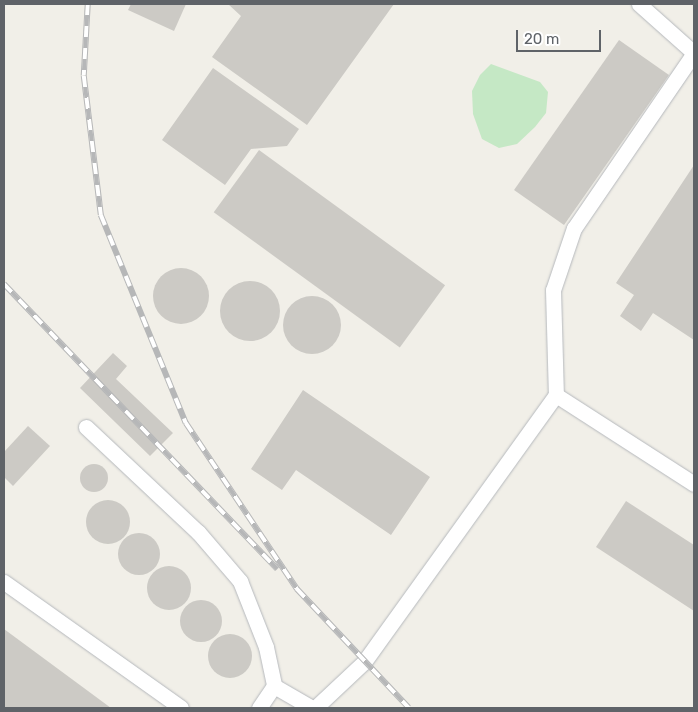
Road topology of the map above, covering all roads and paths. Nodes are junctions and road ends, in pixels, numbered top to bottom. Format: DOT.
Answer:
graph roads {
  1 [pos="639,4"];
  2 [pos="694,53"];
  3 [pos="556,395"];
  4 [pos="86,427"];
  5 [pos="694,484"];
  6 [pos="4,582"];
  7 [pos="274,686"];
  8 [pos="182,708"];
  9 [pos="259,708"];
  10 [pos="312,708"];
  11 [pos="315,708"];
  1 -- 2 [label="lane"];
  2 -- 3 [label="lane"];
  3 -- 5 [label="lane"];
  3 -- 11 [label="lane"];
  4 -- 7 [label="lane"];
  6 -- 8 [label="lane"];
  7 -- 9 [label="lane"];
  7 -- 10 [label="lane"];
}
